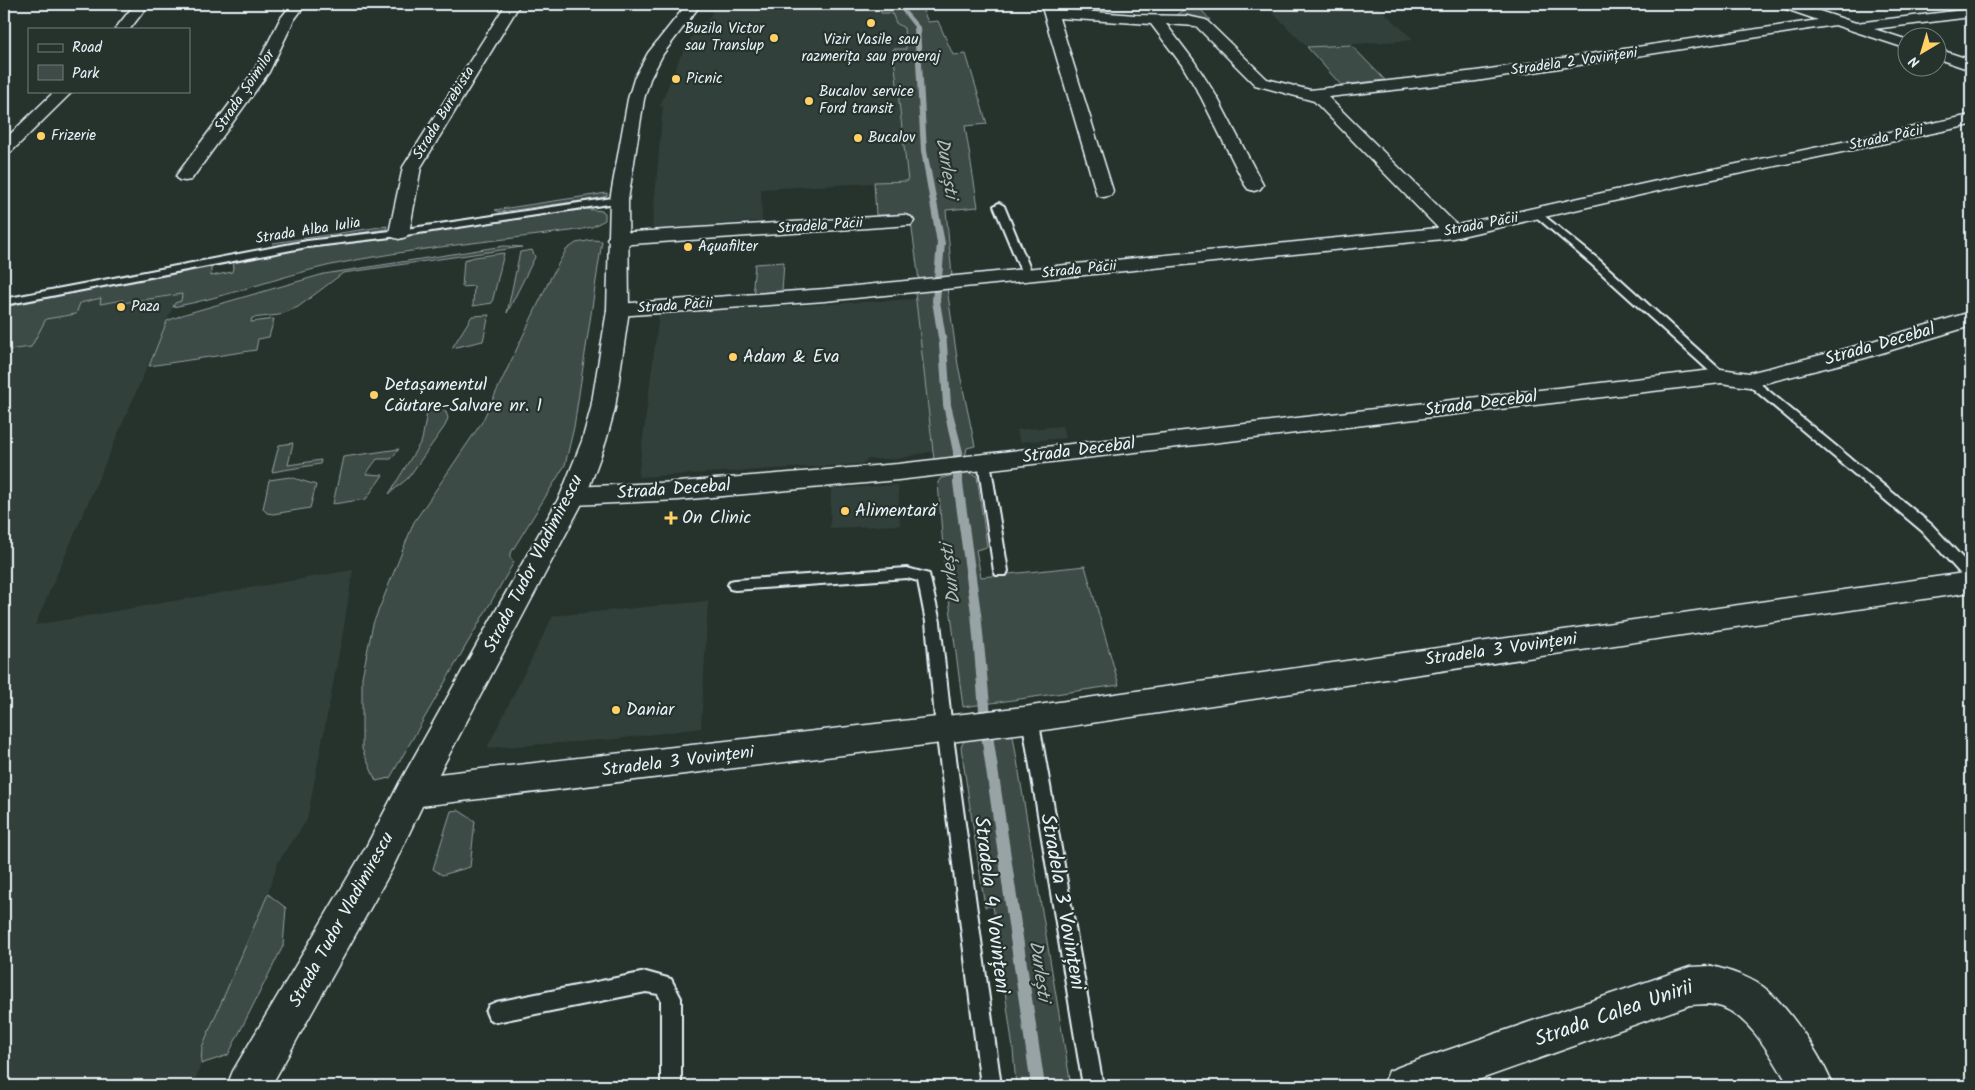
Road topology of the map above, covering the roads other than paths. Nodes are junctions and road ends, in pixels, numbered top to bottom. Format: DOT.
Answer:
graph roads {
  1 [pos="142,4"];
  2 [pos="299,4"];
  3 [pos="513,4"];
  4 [pos="694,4"];
  5 [pos="1337,4"];
  6 [pos="1344,4"];
  7 [pos="1785,4"];
  8 [pos="1050,8"];
  9 [pos="1971,13"];
  10 [pos="1156,20"];
  11 [pos="1836,21"];
  12 [pos="1853,27"];
  13 [pos="123,28"];
  14 [pos="1898,42"];
  15 [pos="1948,57"];
  16 [pos="1971,65"];
  17 [pos="65,92"];
  18 [pos="1311,94"];
  19 [pos="1971,120"];
  20 [pos="4,149"];
  21 [pos="185,176"];
  22 [pos="1254,185"];
  23 [pos="1104,192"];
  24 [pos="619,200"];
  25 [pos="999,206"];
  26 [pos="1537,214"];
  27 [pos="904,221"];
  28 [pos="1453,232"];
  29 [pos="399,233"];
  30 [pos="617,238"];
  31 [pos="1028,276"];
  32 [pos="4,302"];
  33 [pos="618,310"];
  34 [pos="1971,320"];
  35 [pos="1722,376"];
  36 [pos="1749,380"];
  37 [pos="981,462"];
  38 [pos="573,496"];
  39 [pos="1001,571"];
  40 [pos="1971,576"];
  41 [pos="1971,582"];
  42 [pos="735,585"];
  43 [pos="1021,720"];
  44 [pos="953,728"];
  45 [pos="412,792"];
  46 [pos="496,1012"];
  47 [pos="248,1086"];
  48 [pos="671,1086"];
  49 [pos="991,1086"];
  50 [pos="1093,1086"];
  51 [pos="1404,1086"];
  52 [pos="1812,1086"];
  1 -- 13 [label="street"];
  2 -- 21 [label="street, Strada Șoimilor"];
  3 -- 29 [label="street, Strada Burebista"];
  4 -- 24 [label="street, Strada Tudor Vladimirescu"];
  5 -- 6 [label="street"];
  7 -- 11 [label="street"];
  8 -- 10 [label="street"];
  8 -- 23 [label="street"];
  9 -- 12 [label="street"];
  10 -- 18 [label="street"];
  10 -- 22 [label="street"];
  11 -- 12 [label="street"];
  11 -- 18 [label="street, Stradela 2 Vovințeni"];
  12 -- 14 [label="street"];
  15 -- 16 [label="street"];
  17 -- 20 [label="street"];
  18 -- 28 [label="street"];
  19 -- 26 [label="street, Strada Păcii"];
  24 -- 29 [label="lane, Strada Alba Iulia"];
  24 -- 30 [label="street, Strada Tudor Vladimirescu"];
  25 -- 31 [label="lane"];
  26 -- 28 [label="street, Strada Păcii"];
  26 -- 35 [label="lane, Strada Păcii"];
  27 -- 30 [label="street, Stradela Păcii"];
  28 -- 31 [label="street, Strada Păcii"];
  29 -- 32 [label="lane, Strada Alba Iulia"];
  30 -- 33 [label="street, Strada Tudor Vladimirescu"];
  31 -- 33 [label="street, Strada Păcii"];
  33 -- 38 [label="street, Strada Tudor Vladimirescu"];
  34 -- 36 [label="street, Strada Decebal"];
  35 -- 36 [label="street, Strada Decebal"];
  35 -- 37 [label="street, Strada Decebal"];
  36 -- 40 [label="lane"];
  37 -- 38 [label="street, Strada Decebal"];
  37 -- 39 [label="lane"];
  38 -- 45 [label="street, Strada Tudor Vladimirescu"];
  41 -- 43 [label="street, Stradela 3 Vovințeni"];
  42 -- 44 [label="lane"];
  43 -- 44 [label="street, Stradela 3 Vovințeni"];
  43 -- 50 [label="lane, Stradela 3 Vovințeni"];
  44 -- 45 [label="street, Stradela 3 Vovințeni"];
  44 -- 49 [label="lane, Stradela 4 Vovințeni"];
  45 -- 47 [label="street, Strada Tudor Vladimirescu"];
  46 -- 48 [label="lane"];
  51 -- 52 [label="street, Strada Calea Unirii"];
}
